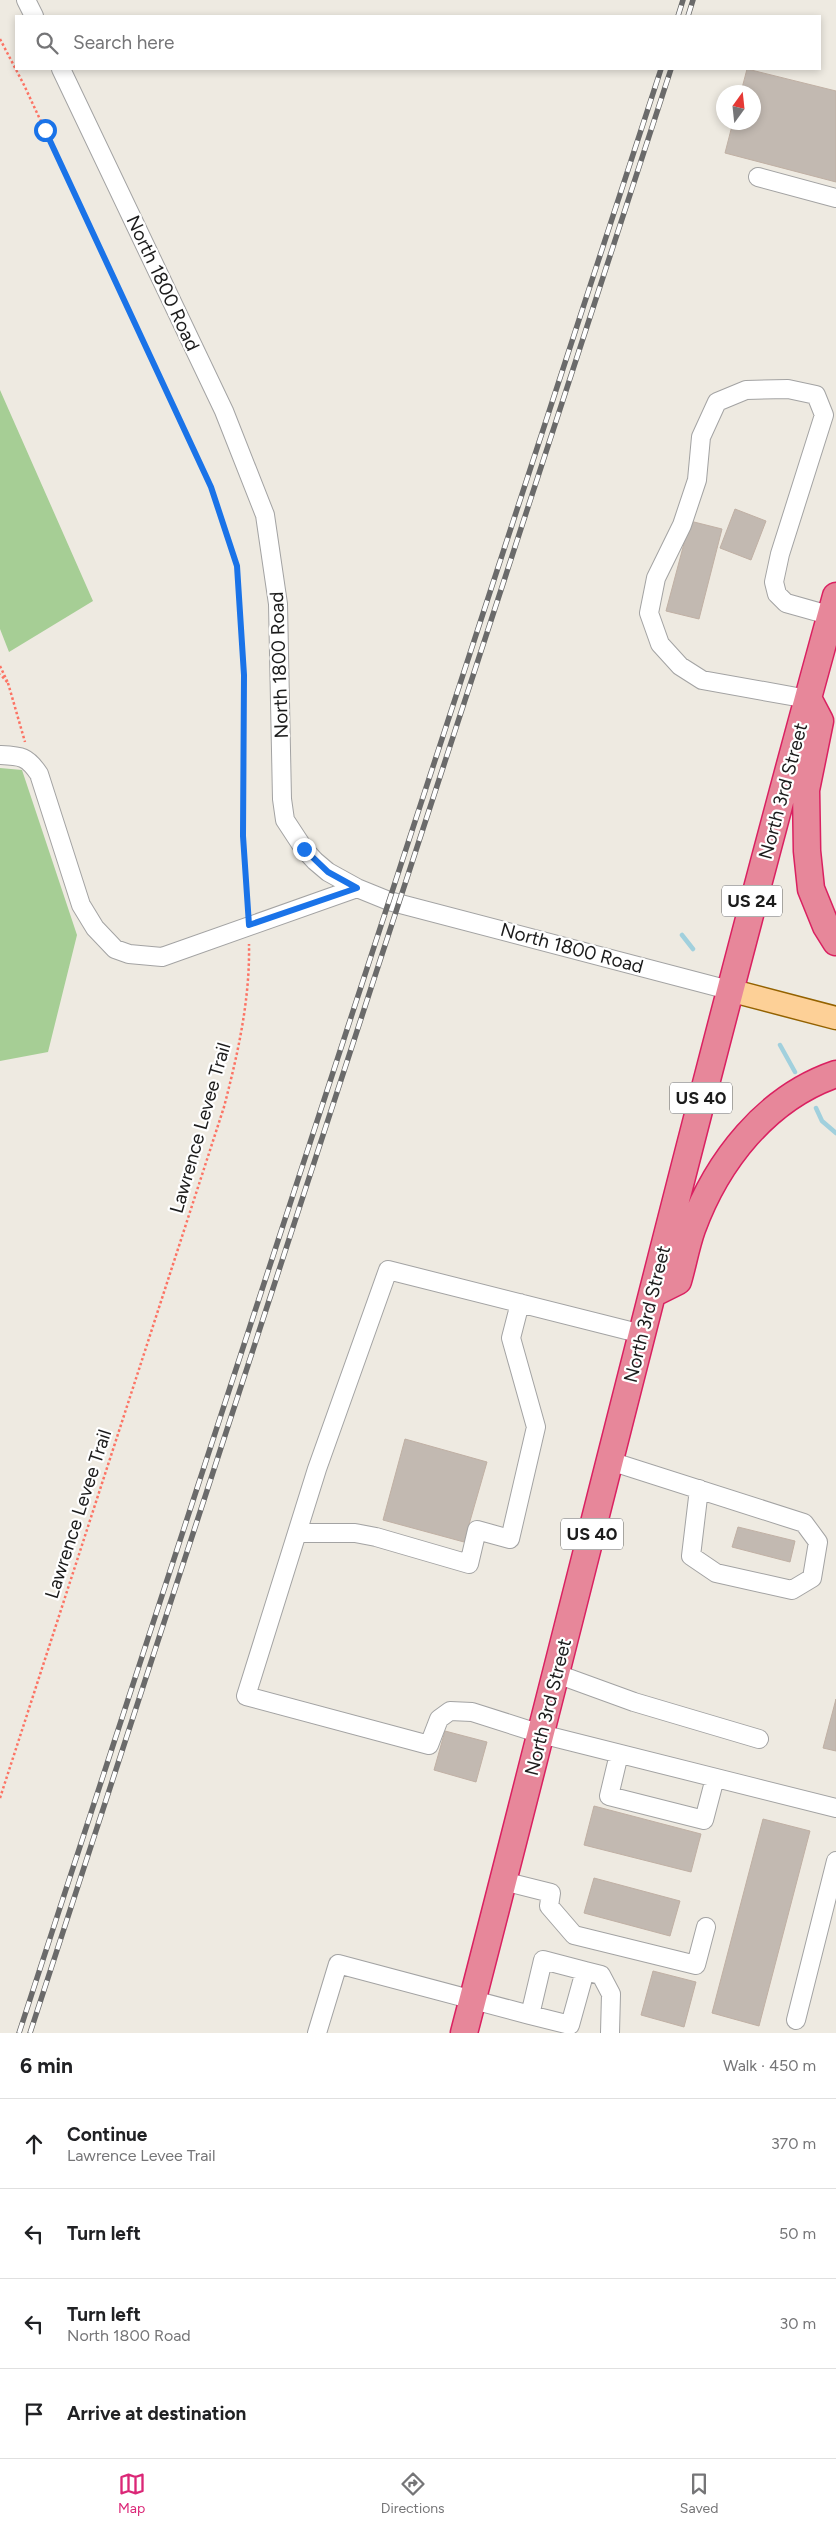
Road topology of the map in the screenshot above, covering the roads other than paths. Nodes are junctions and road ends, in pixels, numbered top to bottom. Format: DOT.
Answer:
graph roads {
  1 [pos="26,0"];
  2 [pos="34,15"];
  3 [pos="61,70"];
  4 [pos="758,178"];
  5 [pos="836,198"];
  6 [pos="834,610"];
  7 [pos="808,699"];
  8 [pos="0,755"];
  9 [pos="357,888"];
  10 [pos="836,942"];
  11 [pos="729,990"];
  12 [pos="836,1018"];
  13 [pos="836,1074"];
  14 [pos="652,1294"];
  15 [pos="520,1303"];
  16 [pos="642,1334"];
  17 [pos="610,1461"];
  18 [pos="699,1489"];
  19 [pos="297,1533"];
  20 [pos="557,1674"];
  21 [pos="541,1734"];
  22 [pos="759,1739"];
  23 [pos="619,1754"];
  24 [pos="715,1778"];
  25 [pos="836,1808"];
  26 [pos="836,1861"];
  27 [pos="504,1881"];
  28 [pos="706,1927"];
  29 [pos="585,1971"];
  30 [pos="473,1998"];
  31 [pos="530,2015"];
  32 [pos="796,2020"];
  33 [pos="317,2033"];
  34 [pos="464,2033"];
  35 [pos="610,2033"];
  1 -- 2 [label="street"];
  3 -- 9 [label="street, North 1800 Road"];
  4 -- 5 [label="street"];
  6 -- 7 [label="highway, North 3rd Street / US 24"];
  6 -- 7 [label="street"];
  7 -- 10 [label="highway"];
  7 -- 11 [label="highway, North 3rd Street / US 24"];
  8 -- 9 [label="street"];
  9 -- 11 [label="street, North 1800 Road"];
  11 -- 12 [label="main road"];
  11 -- 14 [label="highway, North 3rd Street / US 40"];
  13 -- 14 [label="highway"];
  14 -- 16 [label="highway, North 3rd Street / US 40"];
  15 -- 16 [label="street"];
  15 -- 19 [label="street"];
  15 -- 19 [label="street"];
  16 -- 17 [label="highway, North 3rd Street / US 40"];
  17 -- 18 [label="street"];
  17 -- 20 [label="highway, North 3rd Street / US 40"];
  18 -- 18 [label="street"];
  19 -- 21 [label="street"];
  20 -- 21 [label="highway, North 3rd Street / US 40"];
  20 -- 22 [label="street"];
  21 -- 23 [label="street"];
  21 -- 27 [label="highway, North 3rd Street / US 40"];
  23 -- 24 [label="street"];
  23 -- 24 [label="street"];
  24 -- 25 [label="street"];
  26 -- 32 [label="street"];
  27 -- 28 [label="street"];
  27 -- 30 [label="highway, North 3rd Street / US 40"];
  29 -- 31 [label="street"];
  29 -- 31 [label="street"];
  29 -- 35 [label="street"];
  30 -- 31 [label="street"];
  30 -- 33 [label="street"];
  30 -- 34 [label="highway, North 3rd Street / US 40"];
}
